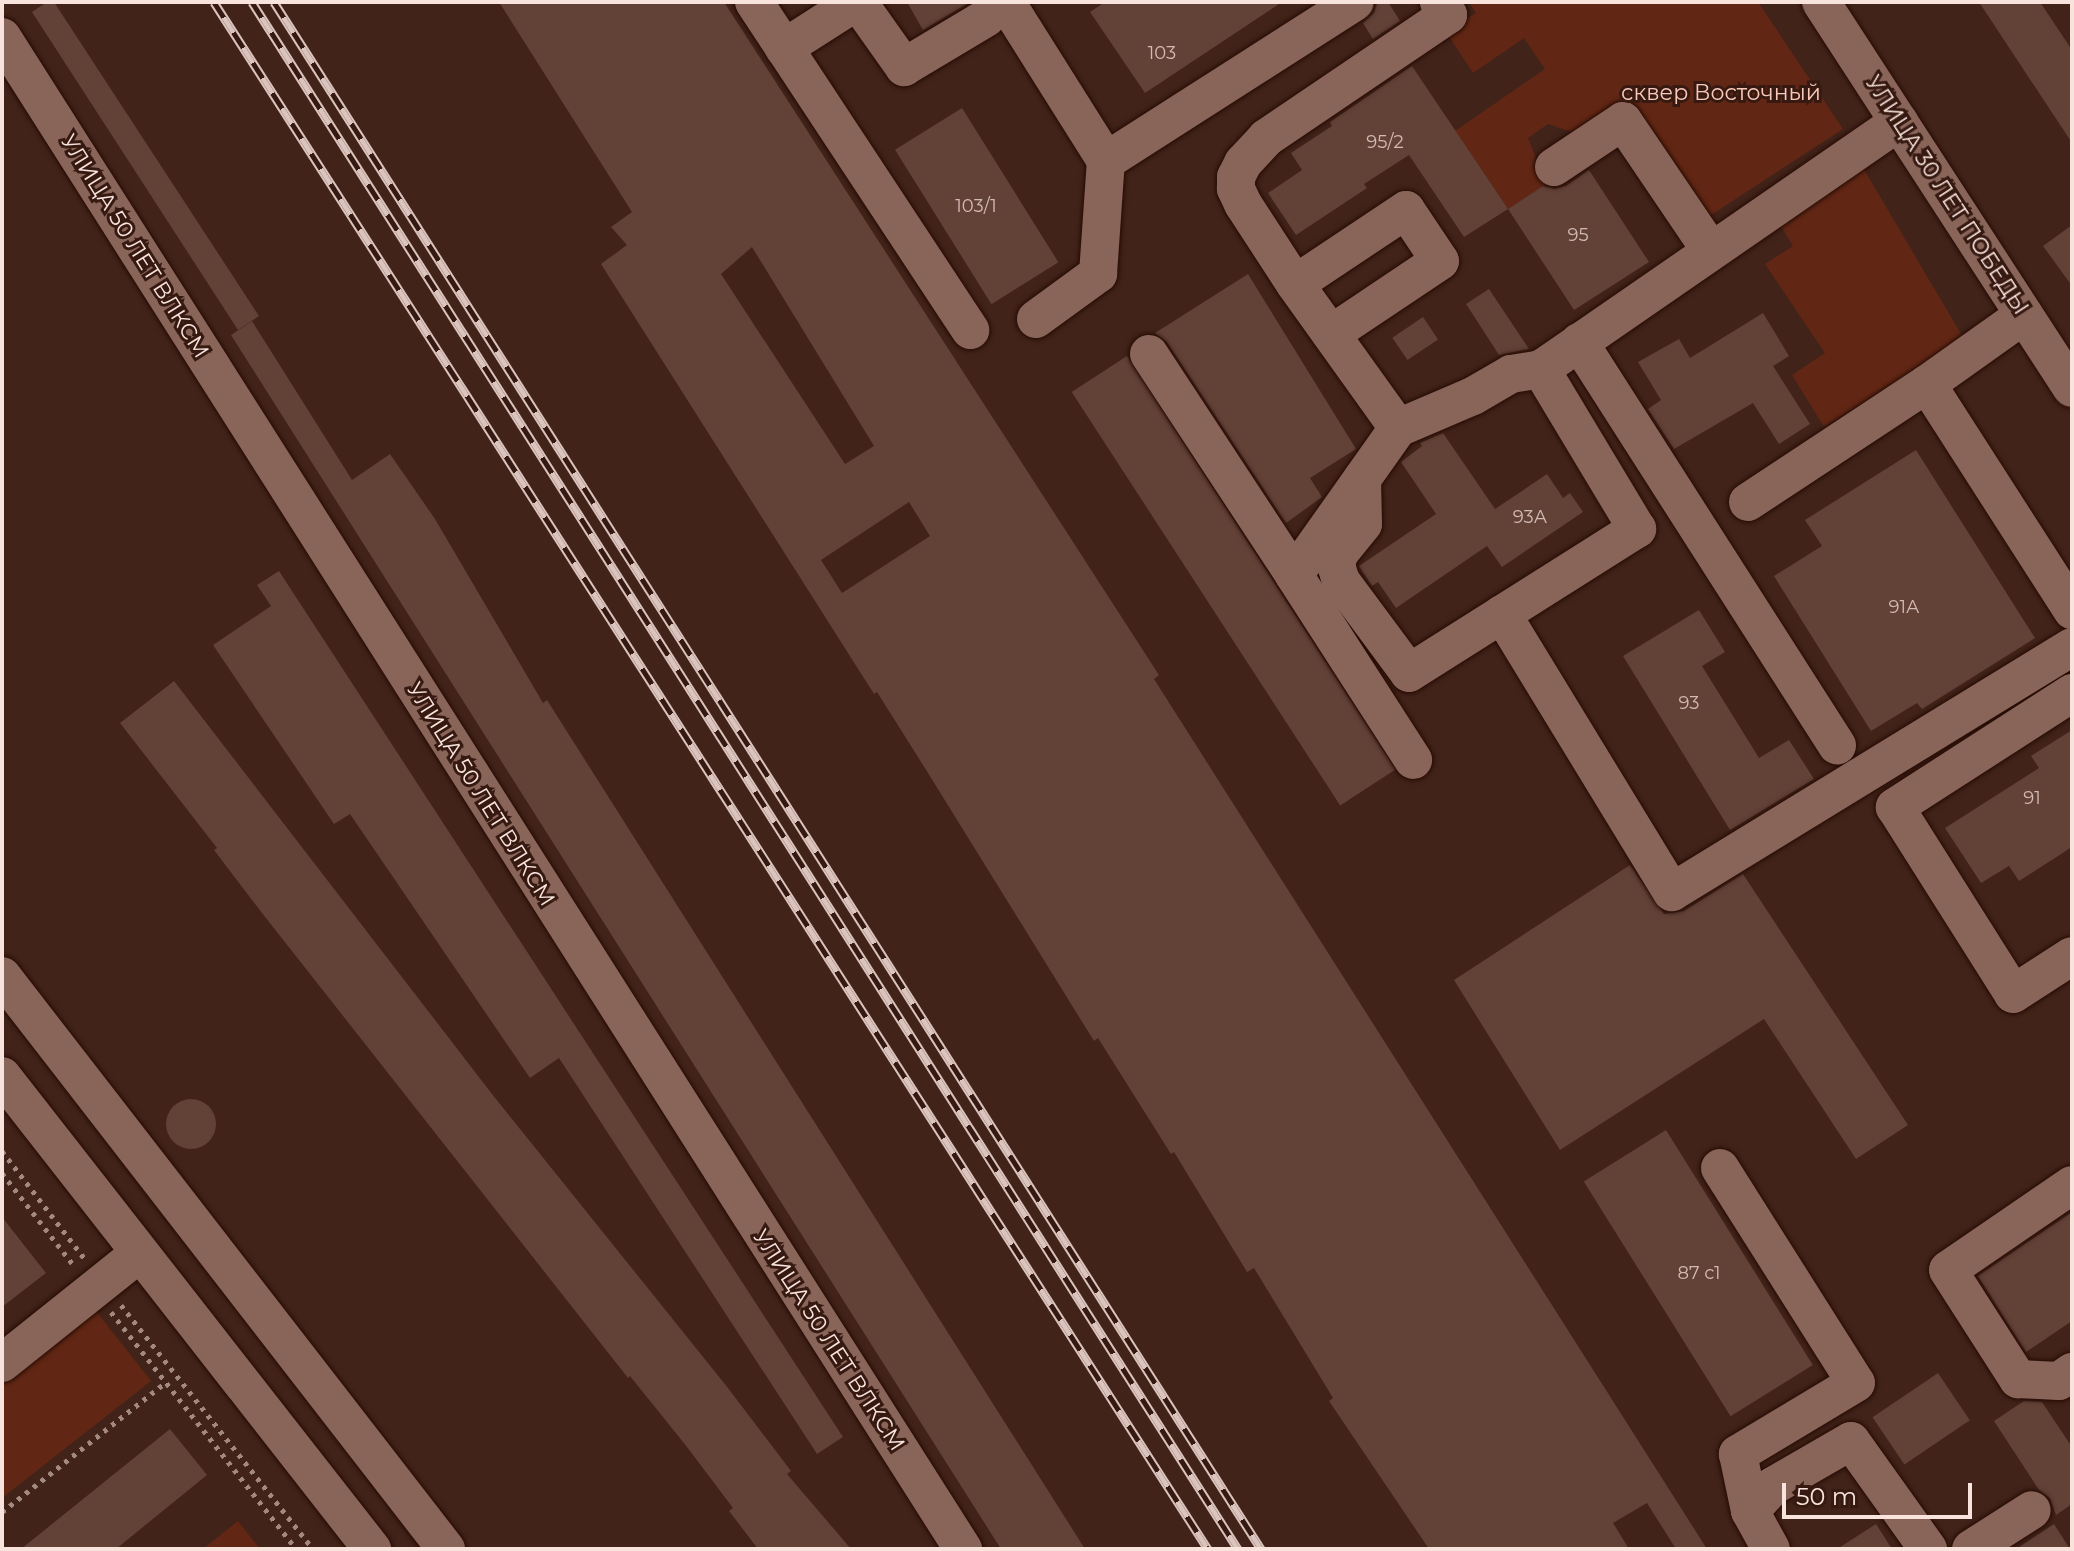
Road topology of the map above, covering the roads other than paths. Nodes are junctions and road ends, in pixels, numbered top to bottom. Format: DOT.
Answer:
graph roads {
  1 [pos="754,2"];
  2 [pos="857,2"];
  3 [pos="1355,2"];
  4 [pos="1439,2"];
  5 [pos="1821,2"];
  6 [pos="996,10"];
  7 [pos="2,37"];
  8 [pos="784,48"];
  9 [pos="1899,122"];
  10 [pos="1106,161"];
  11 [pos="1554,167"];
  12 [pos="1711,251"];
  13 [pos="1295,284"];
  14 [pos="2024,315"];
  15 [pos="1036,319"];
  16 [pos="970,330"];
  17 [pos="1331,334"];
  18 [pos="1579,342"];
  19 [pos="1149,354"];
  20 [pos="1541,369"];
  21 [pos="1927,384"];
  22 [pos="2072,388"];
  23 [pos="1398,428"];
  24 [pos="1362,479"];
  25 [pos="1748,502"];
  26 [pos="1294,575"];
  27 [pos="2072,610"];
  28 [pos="1502,614"];
  29 [pos="2072,647"];
  30 [pos="2072,693"];
  31 [pos="1837,745"];
  32 [pos="1413,760"];
  33 [pos="2072,956"];
  34 [pos="2,976"];
  35 [pos="2,1076"];
  36 [pos="1720,1168"];
  37 [pos="2072,1185"];
  38 [pos="140,1253"];
  39 [pos="2,1363"];
  40 [pos="2072,1372"];
  41 [pos="2032,1510"];
  42 [pos="1750,1511"];
  43 [pos="372,1549"];
  44 [pos="446,1549"];
  45 [pos="963,1549"];
  46 [pos="1771,1549"];
  47 [pos="1928,1549"];
  48 [pos="1971,1549"];
  1 -- 8 [label="street"];
  2 -- 6 [label="street"];
  2 -- 8 [label="street"];
  3 -- 10 [label="street"];
  4 -- 13 [label="street"];
  5 -- 9 [label="street, УЛИЦА 30 ЛЕТ ПОБЕДЫ"];
  6 -- 10 [label="street"];
  7 -- 45 [label="street, УЛИЦА 50 ЛЕТ ВЛКСМ"];
  8 -- 16 [label="street"];
  9 -- 12 [label="street"];
  9 -- 14 [label="street, УЛИЦА 30 ЛЕТ ПОБЕДЫ"];
  10 -- 15 [label="street"];
  11 -- 12 [label="street"];
  12 -- 18 [label="street"];
  13 -- 17 [label="street"];
  13 -- 17 [label="street"];
  14 -- 21 [label="street"];
  14 -- 22 [label="street, УЛИЦА 30 ЛЕТ ПОБЕДЫ"];
  17 -- 23 [label="street"];
  18 -- 20 [label="street"];
  18 -- 31 [label="street"];
  19 -- 26 [label="street"];
  20 -- 23 [label="street"];
  20 -- 28 [label="street"];
  21 -- 25 [label="street"];
  21 -- 27 [label="street"];
  23 -- 24 [label="street"];
  24 -- 26 [label="street"];
  24 -- 28 [label="street"];
  26 -- 32 [label="street"];
  28 -- 29 [label="street"];
  30 -- 33 [label="street"];
  34 -- 44 [label="street"];
  35 -- 38 [label="street"];
  36 -- 42 [label="street"];
  37 -- 40 [label="street"];
  38 -- 39 [label="street"];
  38 -- 43 [label="street"];
  41 -- 48 [label="street"];
  42 -- 46 [label="street"];
  42 -- 47 [label="street"];
}
